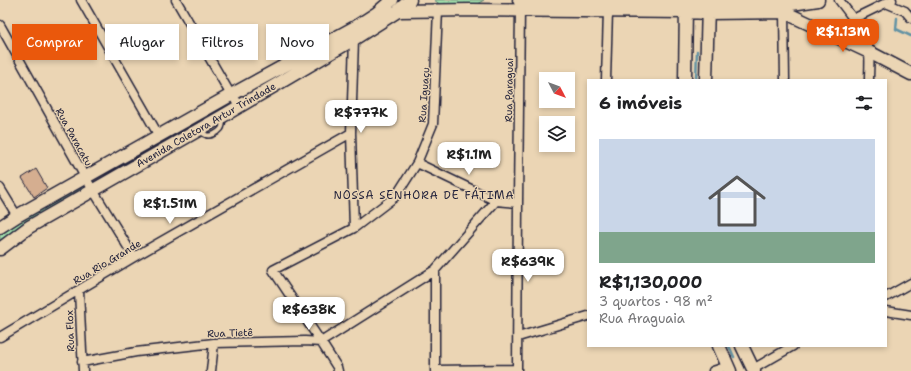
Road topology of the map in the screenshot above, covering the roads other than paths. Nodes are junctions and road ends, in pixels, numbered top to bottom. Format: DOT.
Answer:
graph roads {
  1 [pos="81,0"];
  2 [pos="176,0"];
  3 [pos="392,0"];
  4 [pos="410,0"];
  5 [pos="491,0"];
  6 [pos="818,0"];
  7 [pos="839,0"];
  8 [pos="889,1"];
  9 [pos="520,3"];
  10 [pos="686,5"];
  11 [pos="708,5"];
  12 [pos="434,7"];
  13 [pos="785,8"];
  14 [pos="472,10"];
  15 [pos="398,11"];
  16 [pos="608,11"];
  17 [pos="911,18"];
  18 [pos="853,19"];
  19 [pos="0,25"];
  20 [pos="354,39"];
  21 [pos="868,47"];
  22 [pos="911,65"];
  23 [pos="911,74"];
  24 [pos="606,79"];
  25 [pos="685,79"];
  26 [pos="706,79"];
  27 [pos="785,79"];
  28 [pos="868,79"];
  29 [pos="231,95"];
  30 [pos="241,106"];
  31 [pos="351,133"];
  32 [pos="159,136"];
  33 [pos="417,163"];
  34 [pos="85,177"];
  35 [pos="0,188"];
  36 [pos="93,190"];
  37 [pos="496,201"];
  38 [pos="518,203"];
  39 [pos="17,216"];
  40 [pos="0,227"];
  41 [pos="354,228"];
  42 [pos="0,249"];
  43 [pos="134,257"];
  44 [pos="435,270"];
  45 [pos="911,283"];
  46 [pos="79,290"];
  47 [pos="887,296"];
  48 [pos="887,311"];
  49 [pos="587,316"];
  50 [pos="911,316"];
  51 [pos="0,337"];
  52 [pos="518,337"];
  53 [pos="321,342"];
  54 [pos="214,343"];
  55 [pos="719,347"];
  56 [pos="742,347"];
  57 [pos="785,348"];
  58 [pos="82,367"];
  59 [pos="729,368"];
  60 [pos="517,370"];
  61 [pos="754,370"];
  62 [pos="212,371"];
  63 [pos="338,371"];
  64 [pos="435,371"];
  65 [pos="712,371"];
  1 -- 32 [label="street"];
  2 -- 29 [label="street"];
  3 -- 29 [label="street, Avenida Coletora Artur Trindade"];
  4 -- 15 [label="street, Avenida Coletora Artur Trindade"];
  5 -- 14 [label="street"];
  6 -- 13 [label="street"];
  7 -- 18 [label="street"];
  8 -- 17 [label="street"];
  8 -- 18 [label="street"];
  9 -- 10 [label="street"];
  9 -- 14 [label="street"];
  9 -- 16 [label="street"];
  9 -- 38 [label="street, Rua Paraguai"];
  10 -- 11 [label="street"];
  10 -- 16 [label="street"];
  10 -- 25 [label="street"];
  11 -- 13 [label="street"];
  11 -- 26 [label="street"];
  12 -- 14 [label="street"];
  12 -- 15 [label="street"];
  12 -- 33 [label="street, Rua Iguaçu"];
  13 -- 21 [label="street"];
  13 -- 27 [label="street"];
  15 -- 20 [label="street, Avenida Coletora Artur Trindade"];
  16 -- 24 [label="street"];
  18 -- 21 [label="street"];
  19 -- 34 [label="street, Rua Paracatu"];
  20 -- 30 [label="street, Avenida Coletora Artur Trindade"];
  20 -- 31 [label="street"];
  21 -- 22 [label="street"];
  21 -- 23 [label="street"];
  21 -- 28 [label="street"];
  29 -- 30 [label="street"];
  29 -- 32 [label="street, Avenida Coletora Artur Trindade"];
  30 -- 36 [label="street, Avenida Coletora Artur Trindade"];
  31 -- 41 [label="street"];
  31 -- 43 [label="street, Rua Rio Grande"];
  32 -- 34 [label="street, Avenida Coletora Artur Trindade"];
  33 -- 37 [label="street"];
  33 -- 41 [label="street, Rua Iguaçu"];
  34 -- 36 [label="street, Rua Paracatu"];
  34 -- 39 [label="street, Avenida Coletora Artur Trindade"];
  35 -- 39 [label="street"];
  36 -- 42 [label="street, Avenida Coletora Artur Trindade"];
  36 -- 43 [label="street, Rua Paracatu"];
  37 -- 38 [label="street"];
  37 -- 44 [label="street"];
  38 -- 52 [label="street, Rua Paraguai"];
  39 -- 40 [label="street, Avenida Coletora Artur Trindade"];
  41 -- 53 [label="street, Rua Iguaçu"];
  43 -- 46 [label="street, Rua Rio Grande"];
  44 -- 53 [label="street"];
  44 -- 64 [label="street"];
  45 -- 47 [label="street"];
  46 -- 51 [label="street, Rua Rio Grande"];
  46 -- 58 [label="street, Rua Flox"];
  48 -- 50 [label="street"];
  49 -- 52 [label="street"];
  52 -- 60 [label="street, Rua Paraguai"];
  53 -- 54 [label="street, Rua Tietê"];
  53 -- 63 [label="street"];
  54 -- 58 [label="street, Rua Tietê"];
  54 -- 62 [label="street"];
  55 -- 59 [label="street"];
  56 -- 61 [label="street"];
  57 -- 61 [label="street"];
  59 -- 65 [label="street"];
  60 -- 64 [label="street"];
}
